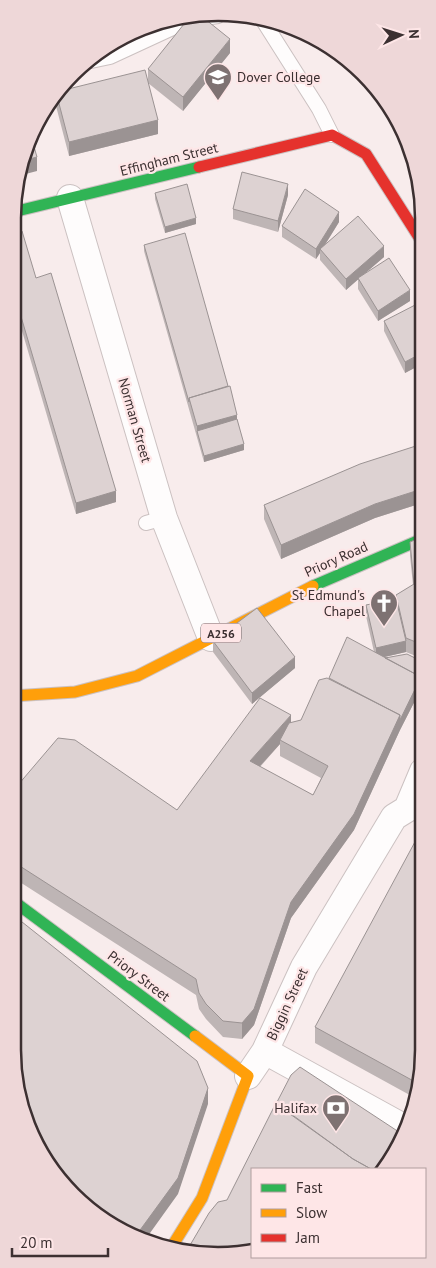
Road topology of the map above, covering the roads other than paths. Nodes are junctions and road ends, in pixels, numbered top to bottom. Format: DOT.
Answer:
graph roads {
  1 [pos="170,27"];
  2 [pos="267,28"];
  3 [pos="103,59"];
  4 [pos="332,135"];
  5 [pos="70,198"];
  6 [pos="22,210"];
  7 [pos="415,231"];
  8 [pos="415,542"];
  9 [pos="211,638"];
  10 [pos="21,695"];
  11 [pos="415,810"];
  12 [pos="21,907"];
  13 [pos="265,1051"];
  14 [pos="248,1076"];
  15 [pos="400,1125"];
  16 [pos="175,1242"];
  1 -- 3 [label="lane"];
  2 -- 4 [label="lane"];
  4 -- 5 [label="street, Effingham Street"];
  4 -- 7 [label="street"];
  5 -- 6 [label="street, Effingham Street"];
  5 -- 9 [label="street, Norman Street"];
  8 -- 9 [label="street, Priory Road / A256"];
  9 -- 10 [label="street, Priory Road / A256"];
  11 -- 13 [label="street, Biggin Street"];
  12 -- 14 [label="street, Priory Street"];
  13 -- 14 [label="street, Biggin Street"];
  13 -- 15 [label="street"];
  14 -- 16 [label="street, Biggin Street"];
}
